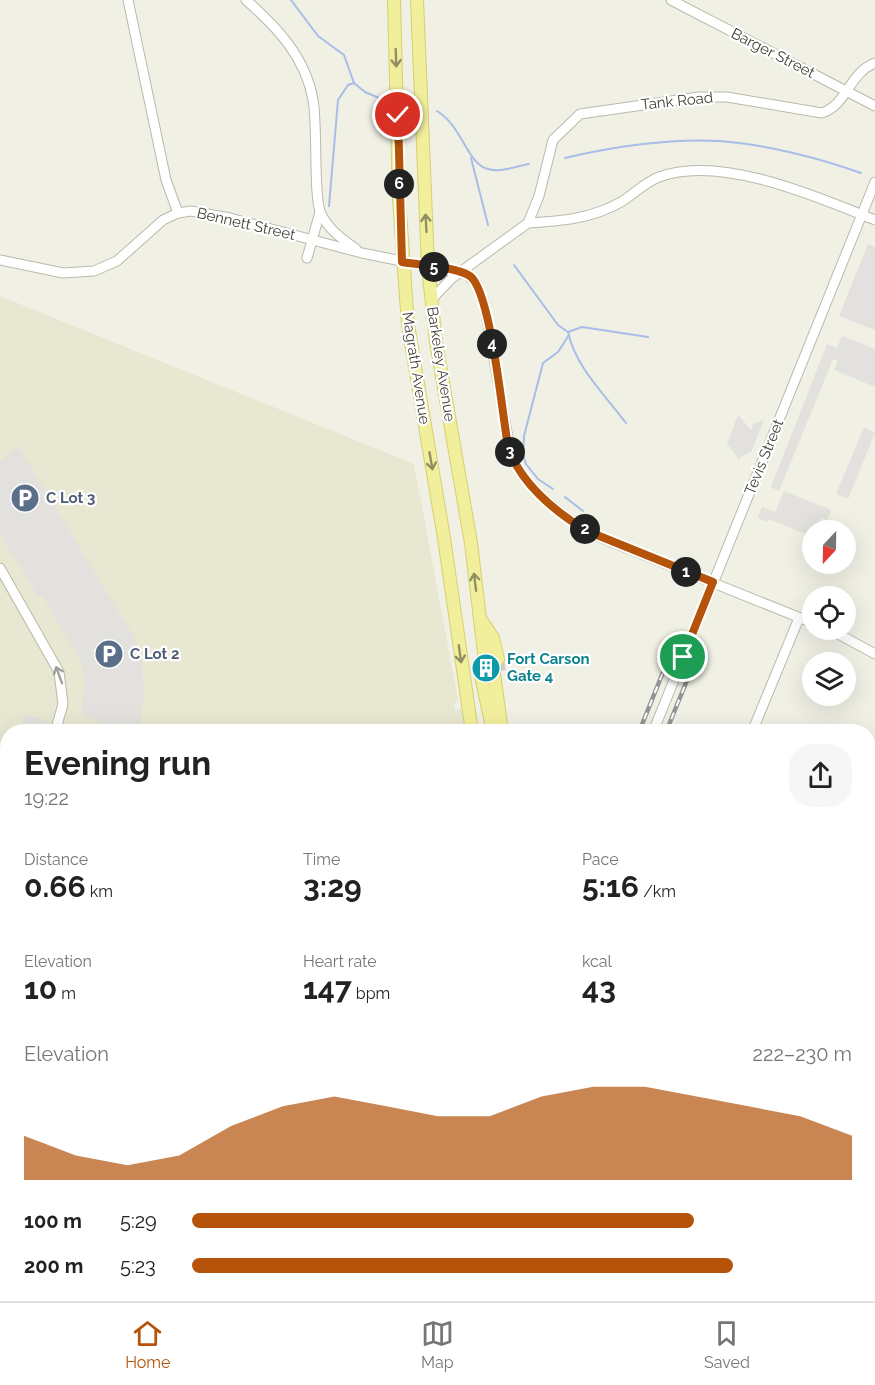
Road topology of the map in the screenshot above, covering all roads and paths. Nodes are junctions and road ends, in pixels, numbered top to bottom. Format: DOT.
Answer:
graph roads {
  1 [pos="128,0"];
  2 [pos="246,0"];
  3 [pos="394,0"];
  4 [pos="417,0"];
  5 [pos="671,0"];
  6 [pos="875,63"];
  7 [pos="846,91"];
  8 [pos="875,106"];
  9 [pos="875,182"];
  10 [pos="320,212"];
  11 [pos="178,213"];
  12 [pos="862,215"];
  13 [pos="875,220"];
  14 [pos="528,223"];
  15 [pos="312,240"];
  16 [pos="362,253"];
  17 [pos="307,258"];
  18 [pos="0,260"];
  19 [pos="402,262"];
  20 [pos="428,266"];
  21 [pos="461,272"];
  22 [pos="431,300"];
  23 [pos="0,568"];
  24 [pos="713,582"];
  25 [pos="480,617"];
  26 [pos="799,618"];
  27 [pos="802,619"];
  28 [pos="849,640"];
  29 [pos="875,654"];
  30 [pos="490,675"];
  31 [pos="57,724"];
  32 [pos="471,724"];
  33 [pos="497,724"];
  34 [pos="656,724"];
  35 [pos="755,724"];
  1 -- 11 [label="street"];
  2 -- 10 [label="street"];
  3 -- 19 [label="main road, Magrath Avenue, one-way"];
  20 -- 4 [label="main road, Barkeley Avenue, one-way"];
  5 -- 7 [label="street, Barger Street"];
  6 -- 7 [label="street, Tank Road"];
  7 -- 8 [label="street, Barger Street"];
  7 -- 14 [label="street, Tank Road"];
  9 -- 12 [label="street, Tevis Street"];
  10 -- 15 [label="street"];
  10 -- 16 [label="street"];
  11 -- 15 [label="street, Bennett Street"];
  11 -- 18 [label="street, Bennett Street"];
  12 -- 13 [label="street"];
  12 -- 14 [label="street"];
  12 -- 24 [label="street, Tevis Street"];
  14 -- 21 [label="street"];
  15 -- 16 [label="street, Bennett Street"];
  15 -- 17 [label="street"];
  16 -- 19 [label="street, Bennett Street"];
  19 -- 20 [label="street, Bennett Street"];
  19 -- 32 [label="main road, Magrath Avenue, one-way"];
  20 -- 21 [label="street, Bennett Street"];
  20 -- 22 [label="main road, Barkeley Avenue"];
  21 -- 22 [label="street"];
  21 -- 24 [label="street"];
  25 -- 22 [label="main road, Barkeley Avenue, one-way"];
  31 -- 23 [label="street, one-way"];
  24 -- 26 [label="street"];
  24 -- 34 [label="street, Tevis Street"];
  25 -- 25 [label="main road, Barkeley Avenue"];
  26 -- 27 [label="street"];
  26 -- 35 [label="street"];
  28 -- 29 [label="street"];
  30 -- 33 [label="main road"];
}
